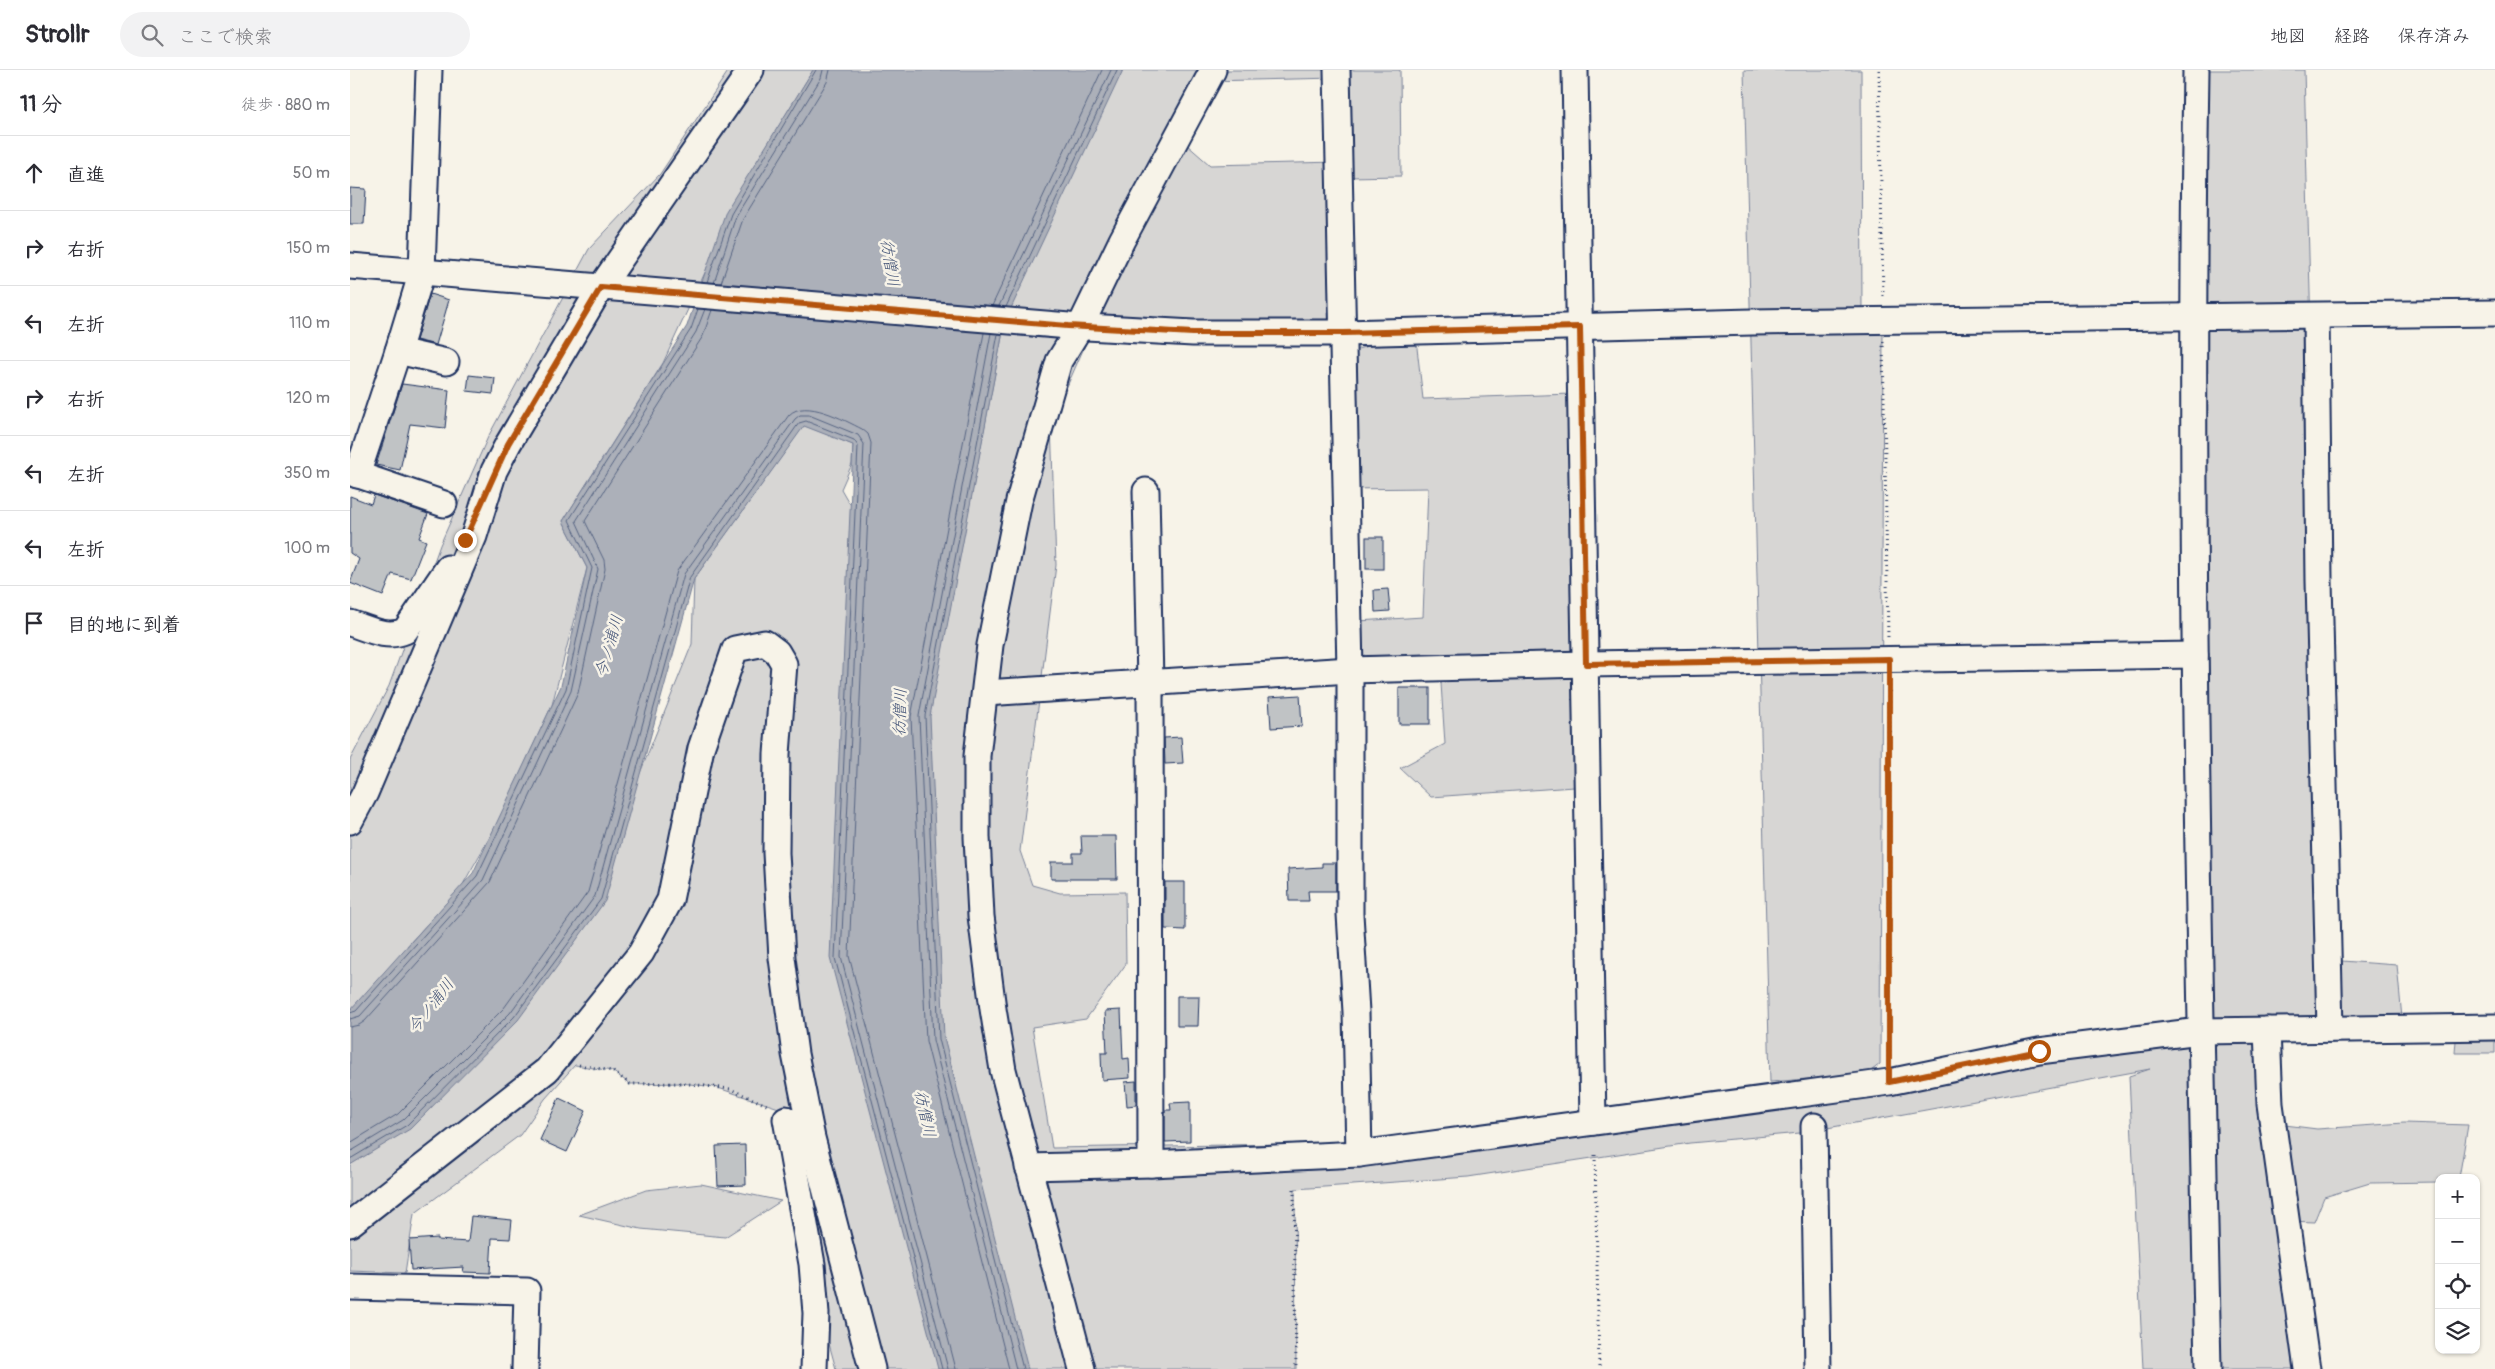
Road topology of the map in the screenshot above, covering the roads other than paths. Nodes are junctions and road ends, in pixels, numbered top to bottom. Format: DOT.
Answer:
graph roads {
  1 [pos="429,70"];
  2 [pos="751,70"];
  3 [pos="1213,70"];
  4 [pos="1337,70"];
  5 [pos="1575,70"];
  6 [pos="2196,70"];
  7 [pos="350,266"];
  8 [pos="422,272"];
  9 [pos="601,287"];
  10 [pos="2495,313"];
  11 [pos="2192,316"];
  12 [pos="2316,316"];
  13 [pos="1074,326"];
  14 [pos="1580,327"];
  15 [pos="1344,333"];
  16 [pos="398,351"];
  17 [pos="446,362"];
  18 [pos="494,471"];
  19 [pos="353,473"];
  20 [pos="1146,491"];
  21 [pos="444,504"];
  22 [pos="350,623"];
  23 [pos="2195,655"];
  24 [pos="1586,664"];
  25 [pos="1350,670"];
  26 [pos="1150,683"];
  27 [pos="985,693"];
  28 [pos="350,821"];
  29 [pos="2495,1027"];
  30 [pos="2267,1030"];
  31 [pos="2330,1030"];
  32 [pos="2200,1031"];
  33 [pos="786,1119"];
  34 [pos="1594,1122"];
  35 [pos="1814,1126"];
  36 [pos="1358,1154"];
  37 [pos="1151,1164"];
  38 [pos="1028,1167"];
  39 [pos="350,1224"];
  40 [pos="350,1287"];
  41 [pos="525,1369"];
  42 [pos="814,1369"];
  43 [pos="872,1369"];
  44 [pos="1082,1369"];
  45 [pos="1818,1369"];
  46 [pos="2208,1369"];
  47 [pos="2307,1369"];
  1 -- 8 [label="street"];
  2 -- 9 [label="street"];
  3 -- 13 [label="street"];
  4 -- 15 [label="street"];
  5 -- 14 [label="street"];
  6 -- 11 [label="street"];
  7 -- 8 [label="street"];
  8 -- 9 [label="street"];
  8 -- 16 [label="street"];
  9 -- 13 [label="street"];
  9 -- 18 [label="street"];
  10 -- 12 [label="street"];
  11 -- 12 [label="street"];
  11 -- 14 [label="street"];
  11 -- 23 [label="street"];
  12 -- 31 [label="street"];
  13 -- 15 [label="street"];
  13 -- 27 [label="street"];
  14 -- 15 [label="street"];
  14 -- 24 [label="street"];
  15 -- 25 [label="street"];
  16 -- 17 [label="street"];
  16 -- 19 [label="street"];
  18 -- 22 [label="street"];
  18 -- 28 [label="street"];
  19 -- 21 [label="street"];
  20 -- 26 [label="street"];
  23 -- 24 [label="street"];
  23 -- 32 [label="street"];
  24 -- 25 [label="street"];
  24 -- 34 [label="street"];
  25 -- 26 [label="street"];
  25 -- 36 [label="street"];
  26 -- 27 [label="street"];
  26 -- 37 [label="street"];
  27 -- 38 [label="street"];
  29 -- 31 [label="street"];
  30 -- 31 [label="street"];
  30 -- 32 [label="street"];
  30 -- 47 [label="street"];
  32 -- 34 [label="street"];
  32 -- 46 [label="street"];
  33 -- 42 [label="street"];
  34 -- 36 [label="street"];
  35 -- 45 [label="street"];
  36 -- 37 [label="street"];
  37 -- 38 [label="street"];
  38 -- 44 [label="street"];
  39 -- 43 [label="street"];
  40 -- 41 [label="street"];
}
